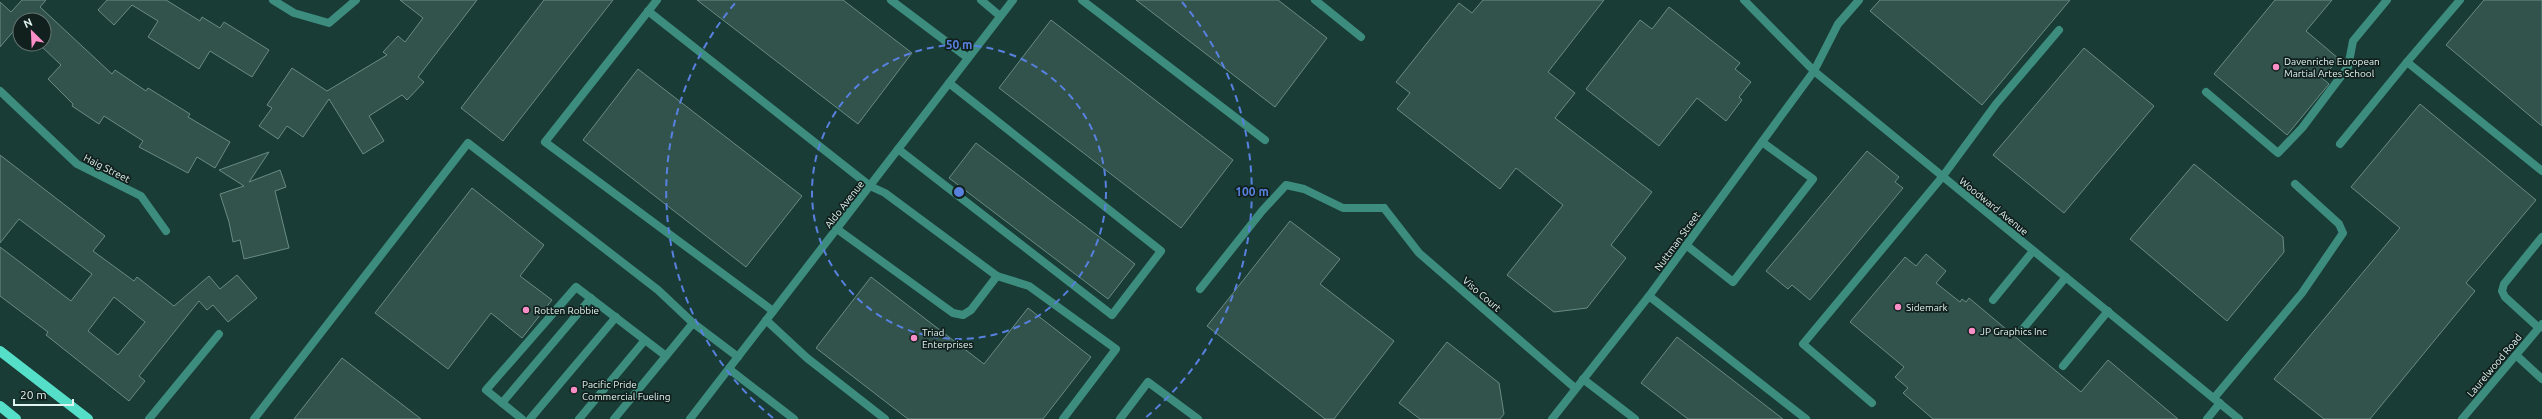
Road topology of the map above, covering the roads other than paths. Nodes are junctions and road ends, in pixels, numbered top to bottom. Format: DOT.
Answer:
graph roads {
  1 [pos="273,0"];
  2 [pos="356,0"];
  3 [pos="657,0"];
  4 [pos="891,0"];
  5 [pos="981,0"];
  6 [pos="1013,0"];
  7 [pos="1082,0"];
  8 [pos="1315,0"];
  9 [pos="1744,0"];
  10 [pos="1859,0"];
  11 [pos="2387,0"];
  12 [pos="2460,0"];
  13 [pos="648,11"];
  14 [pos="1000,16"];
  15 [pos="2059,30"];
  16 [pos="1361,37"];
  17 [pos="968,58"];
  18 [pos="2407,62"];
  19 [pos="1814,71"];
  20 [pos="949,83"];
  21 [pos="0,92"];
  22 [pos="2206,92"];
  23 [pos="1265,140"];
  24 [pos="1762,142"];
  25 [pos="2340,144"];
  26 [pos="898,149"];
  27 [pos="2542,171"];
  28 [pos="1943,176"];
  29 [pos="2295,184"];
  30 [pos="870,186"];
  31 [pos="837,228"];
  32 [pos="166,231"];
  33 [pos="2542,237"];
  34 [pos="1686,245"];
  35 [pos="2033,251"];
  36 [pos="997,276"];
  37 [pos="2066,277"];
  38 [pos="1200,289"];
  39 [pos="1649,296"];
  40 [pos="591,298"];
  41 [pos="1993,300"];
  42 [pos="773,311"];
  43 [pos="2108,312"];
  44 [pos="616,317"];
  45 [pos="766,320"];
  46 [pos="693,323"];
  47 [pos="2541,326"];
  48 [pos="2022,330"];
  49 [pos="219,334"];
  50 [pos="645,340"];
  51 [pos="0,351"];
  52 [pos="2516,355"];
  53 [pos="666,356"];
  54 [pos="738,357"];
  55 [pos="2063,366"];
  56 [pos="729,369"];
  57 [pos="1583,379"];
  58 [pos="2542,379"];
  59 [pos="1575,388"];
  60 [pos="2217,401"];
  61 [pos="502,403"];
  62 [pos="1872,403"];
  63 [pos="0,406"];
  64 [pos="16,419"];
  65 [pos="88,419"];
  66 [pos="149,419"];
  67 [pos="254,419"];
  68 [pos="522,419"];
  69 [pos="530,419"];
  70 [pos="579,419"];
  71 [pos="614,419"];
  72 [pos="690,419"];
  73 [pos="794,419"];
  74 [pos="885,419"];
  75 [pos="1063,419"];
  76 [pos="1120,419"];
  77 [pos="1198,419"];
  78 [pos="1552,419"];
  79 [pos="1635,419"];
  80 [pos="1806,419"];
  81 [pos="2207,419"];
  82 [pos="2239,419"];
  83 [pos="2462,419"];
  1 -- 2 [label="street"];
  3 -- 13 [label="street"];
  4 -- 17 [label="street"];
  5 -- 14 [label="street"];
  6 -- 14 [label="street, Aldo Avenue"];
  7 -- 23 [label="street"];
  8 -- 16 [label="street"];
  9 -- 19 [label="street, Woodward Avenue"];
  10 -- 19 [label="street, Nuttman Street"];
  11 -- 22 [label="street"];
  12 -- 18 [label="street"];
  13 -- 30 [label="street"];
  13 -- 42 [label="street"];
  14 -- 17 [label="street, Aldo Avenue"];
  15 -- 28 [label="street"];
  17 -- 20 [label="street, Aldo Avenue"];
  18 -- 25 [label="street"];
  18 -- 27 [label="street"];
  19 -- 24 [label="street, Nuttman Street"];
  19 -- 28 [label="street, Woodward Avenue"];
  20 -- 26 [label="street, Aldo Avenue"];
  20 -- 26 [label="street"];
  21 -- 32 [label="street, Haig Street"];
  24 -- 34 [label="street, Nuttman Street"];
  24 -- 34 [label="street"];
  26 -- 30 [label="street, Aldo Avenue"];
  28 -- 35 [label="street, Woodward Avenue"];
  28 -- 62 [label="street"];
  29 -- 60 [label="street"];
  30 -- 31 [label="street, Aldo Avenue"];
  30 -- 36 [label="street"];
  31 -- 36 [label="street"];
  31 -- 42 [label="street, Aldo Avenue"];
  33 -- 47 [label="street"];
  34 -- 39 [label="street, Nuttman Street"];
  35 -- 37 [label="street, Woodward Avenue"];
  35 -- 41 [label="street"];
  36 -- 75 [label="street"];
  37 -- 43 [label="street, Woodward Avenue"];
  37 -- 48 [label="street"];
  38 -- 59 [label="street, Viso Court"];
  39 -- 57 [label="street, Nuttman Street"];
  39 -- 80 [label="street"];
  40 -- 44 [label="street"];
  40 -- 61 [label="street"];
  40 -- 61 [label="street"];
  42 -- 45 [label="street, Aldo Avenue"];
  43 -- 55 [label="street"];
  43 -- 60 [label="street, Woodward Avenue"];
  44 -- 50 [label="street"];
  44 -- 69 [label="street"];
  45 -- 54 [label="street, Aldo Avenue"];
  45 -- 74 [label="street"];
  46 -- 53 [label="street"];
  46 -- 54 [label="street"];
  46 -- 67 [label="street"];
  47 -- 52 [label="street, Laurelwood Road"];
  49 -- 66 [label="street"];
  50 -- 53 [label="street"];
  50 -- 70 [label="street"];
  51 -- 65 [label="main road"];
  52 -- 58 [label="street"];
  52 -- 83 [label="street, Laurelwood Road"];
  53 -- 71 [label="street"];
  54 -- 56 [label="street, Aldo Avenue"];
  56 -- 72 [label="street, Aldo Avenue"];
  56 -- 73 [label="street"];
  57 -- 59 [label="street, Nuttman Street"];
  57 -- 79 [label="street"];
  59 -- 78 [label="street, Nuttman Street"];
  60 -- 81 [label="street"];
  60 -- 82 [label="street, Woodward Avenue"];
  61 -- 68 [label="street"];
  63 -- 64 [label="main road"];
  76 -- 77 [label="street"];
}
